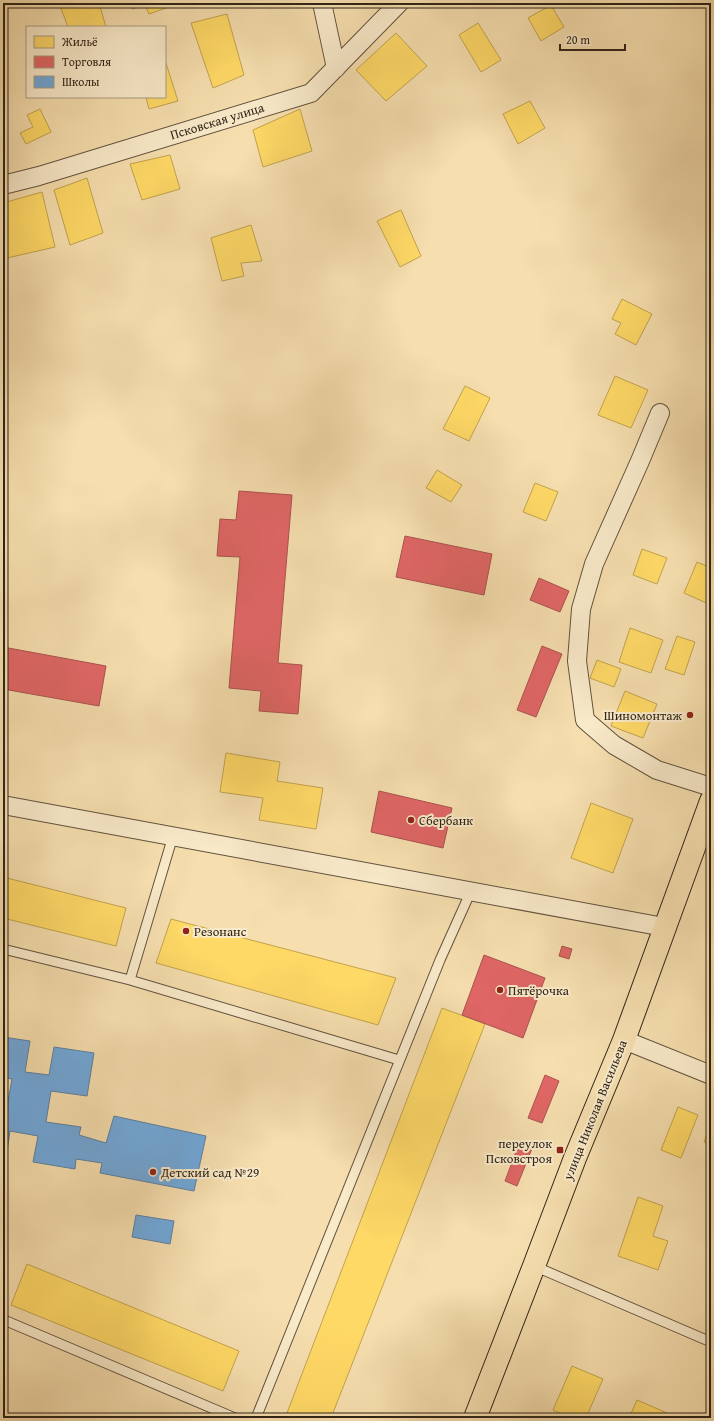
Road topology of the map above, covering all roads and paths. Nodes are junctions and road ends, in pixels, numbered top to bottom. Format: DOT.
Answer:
graph roads {
  1 [pos="322,3"];
  2 [pos="399,3"];
  3 [pos="336,68"];
  4 [pos="3,185"];
  5 [pos="660,413"];
  6 [pos="711,787"];
  7 [pos="3,805"];
  8 [pos="710,808"];
  9 [pos="173,836"];
  10 [pos="471,891"];
  11 [pos="664,927"];
  12 [pos="3,949"];
  13 [pos="130,980"];
  14 [pos="624,1040"];
  15 [pos="399,1060"];
  16 [pos="711,1075"];
  17 [pos="534,1266"];
  18 [pos="3,1322"];
  19 [pos="711,1342"];
  20 [pos="235,1418"];
  21 [pos="256,1418"];
  22 [pos="475,1418"];
  1 -- 3 [label="street"];
  2 -- 3 [label="street, Псковская улица"];
  3 -- 4 [label="street, Псковская улица"];
  5 -- 6 [label="street"];
  7 -- 9 [label="street"];
  8 -- 11 [label="main road, улица Николая Васильева"];
  9 -- 10 [label="street"];
  9 -- 13 [label="lane"];
  10 -- 11 [label="street"];
  10 -- 15 [label="lane"];
  11 -- 14 [label="main road, улица Николая Васильева"];
  12 -- 13 [label="lane"];
  13 -- 15 [label="lane"];
  14 -- 16 [label="street"];
  14 -- 17 [label="main road, улица Николая Васильева"];
  15 -- 21 [label="lane"];
  17 -- 19 [label="lane"];
  17 -- 22 [label="main road, улица Николая Васильева"];
  18 -- 20 [label="lane"];
}
